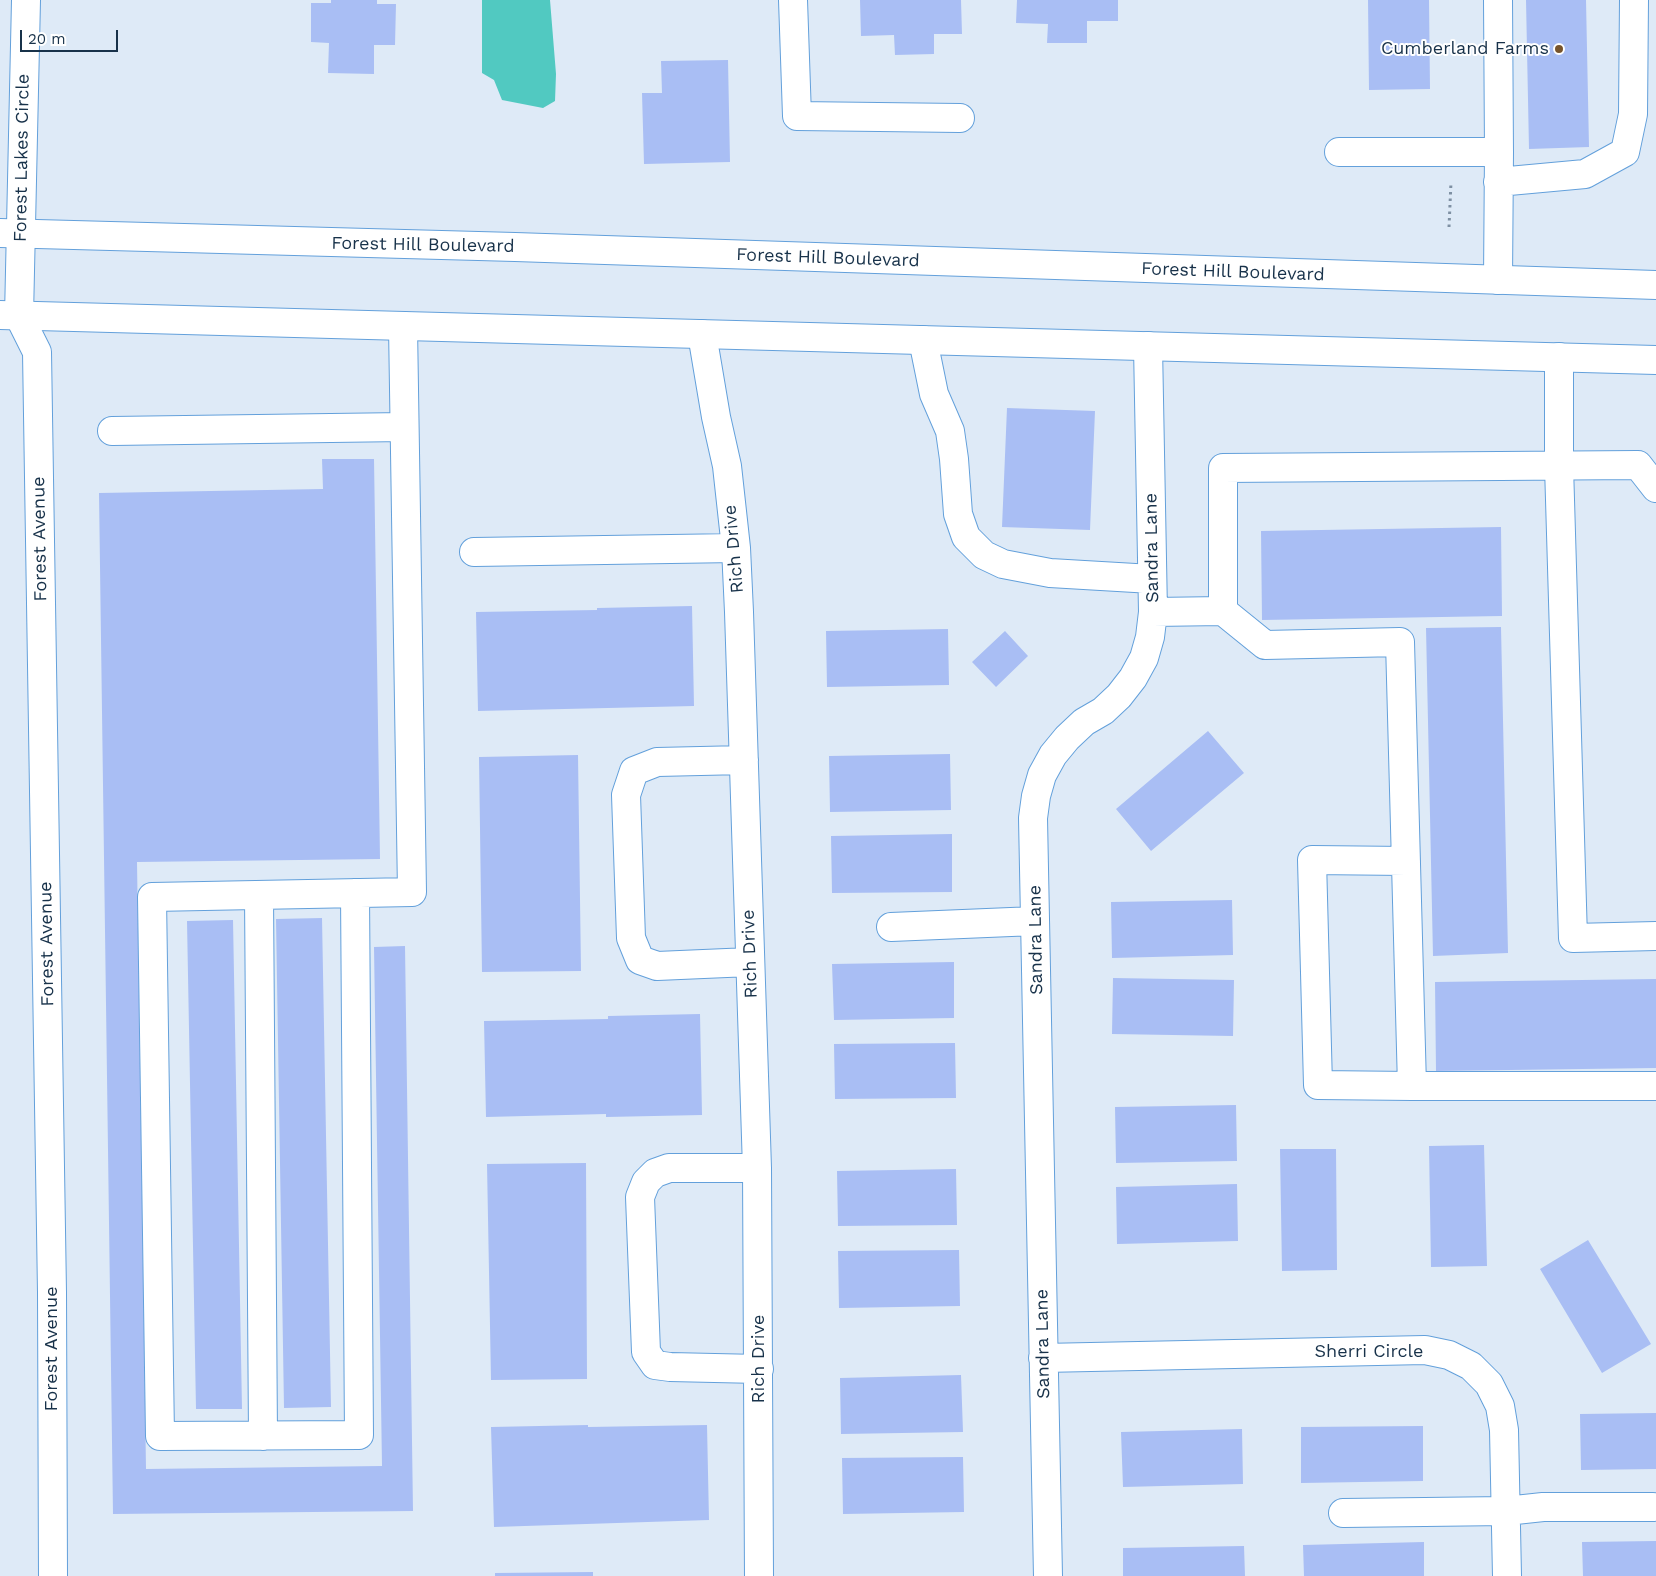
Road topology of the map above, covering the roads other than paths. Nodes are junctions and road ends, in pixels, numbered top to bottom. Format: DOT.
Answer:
graph roads {
  1 [pos="26,0"];
  2 [pos="793,0"];
  3 [pos="1498,0"];
  4 [pos="1634,0"];
  5 [pos="960,118"];
  6 [pos="1339,152"];
  7 [pos="1499,152"];
  8 [pos="1498,182"];
  9 [pos="10,234"];
  10 [pos="1498,280"];
  11 [pos="1656,285"];
  12 [pos="9,316"];
  13 [pos="403,326"];
  14 [pos="702,334"];
  15 [pos="923,340"];
  16 [pos="1148,346"];
  17 [pos="1559,358"];
  18 [pos="1656,360"];
  19 [pos="404,427"];
  20 [pos="112,431"];
  21 [pos="1559,466"];
  22 [pos="1656,488"];
  23 [pos="736,548"];
  24 [pos="474,552"];
  25 [pos="1152,579"];
  26 [pos="1224,611"];
  27 [pos="1153,612"];
  28 [pos="744,760"];
  29 [pos="1406,861"];
  30 [pos="355,893"];
  31 [pos="259,895"];
  32 [pos="1035,921"];
  33 [pos="891,927"];
  34 [pos="1656,936"];
  35 [pos="750,962"];
  36 [pos="1412,1086"];
  37 [pos="1656,1086"];
  38 [pos="757,1168"];
  39 [pos="1044,1358"];
  40 [pos="759,1369"];
  41 [pos="263,1436"];
  42 [pos="1653,1507"];
  43 [pos="1506,1511"];
  44 [pos="1343,1513"];
  45 [pos="53,1576"];
  46 [pos="759,1576"];
  47 [pos="1048,1576"];
  48 [pos="1507,1576"];
  1 -- 9 [label="street, Forest Lakes Circle"];
  2 -- 5 [label="street"];
  3 -- 7 [label="street"];
  4 -- 8 [label="street"];
  6 -- 7 [label="street"];
  7 -- 8 [label="street"];
  8 -- 10 [label="street"];
  9 -- 10 [label="street, Forest Hill Boulevard"];
  9 -- 12 [label="street, Forest Lakes Circle"];
  10 -- 11 [label="street, Forest Hill Boulevard"];
  12 -- 13 [label="street"];
  12 -- 45 [label="street, Forest Avenue"];
  13 -- 14 [label="street"];
  13 -- 19 [label="street"];
  14 -- 15 [label="street"];
  14 -- 23 [label="street, Rich Drive"];
  15 -- 16 [label="street"];
  15 -- 25 [label="street"];
  16 -- 17 [label="street"];
  16 -- 25 [label="street, Sandra Lane"];
  17 -- 18 [label="street"];
  17 -- 21 [label="street"];
  19 -- 20 [label="street"];
  19 -- 30 [label="street"];
  21 -- 22 [label="street"];
  21 -- 26 [label="street"];
  21 -- 34 [label="street"];
  23 -- 24 [label="street"];
  23 -- 28 [label="street, Rich Drive"];
  25 -- 27 [label="street, Sandra Lane"];
  26 -- 27 [label="street"];
  26 -- 29 [label="street"];
  27 -- 32 [label="street, Sandra Lane"];
  28 -- 35 [label="street, Rich Drive"];
  28 -- 35 [label="street"];
  29 -- 36 [label="street"];
  29 -- 36 [label="street"];
  30 -- 31 [label="street"];
  30 -- 41 [label="street"];
  31 -- 41 [label="street"];
  31 -- 41 [label="street"];
  32 -- 33 [label="street"];
  32 -- 39 [label="street, Sandra Lane"];
  35 -- 38 [label="street, Rich Drive"];
  36 -- 37 [label="street"];
  38 -- 40 [label="street, Rich Drive"];
  38 -- 40 [label="street"];
  39 -- 43 [label="street, Sherri Circle"];
  39 -- 47 [label="street, Sandra Lane"];
  40 -- 46 [label="street, Rich Drive"];
  42 -- 43 [label="street"];
  43 -- 44 [label="street"];
  43 -- 48 [label="street, Sherri Circle"];
}
